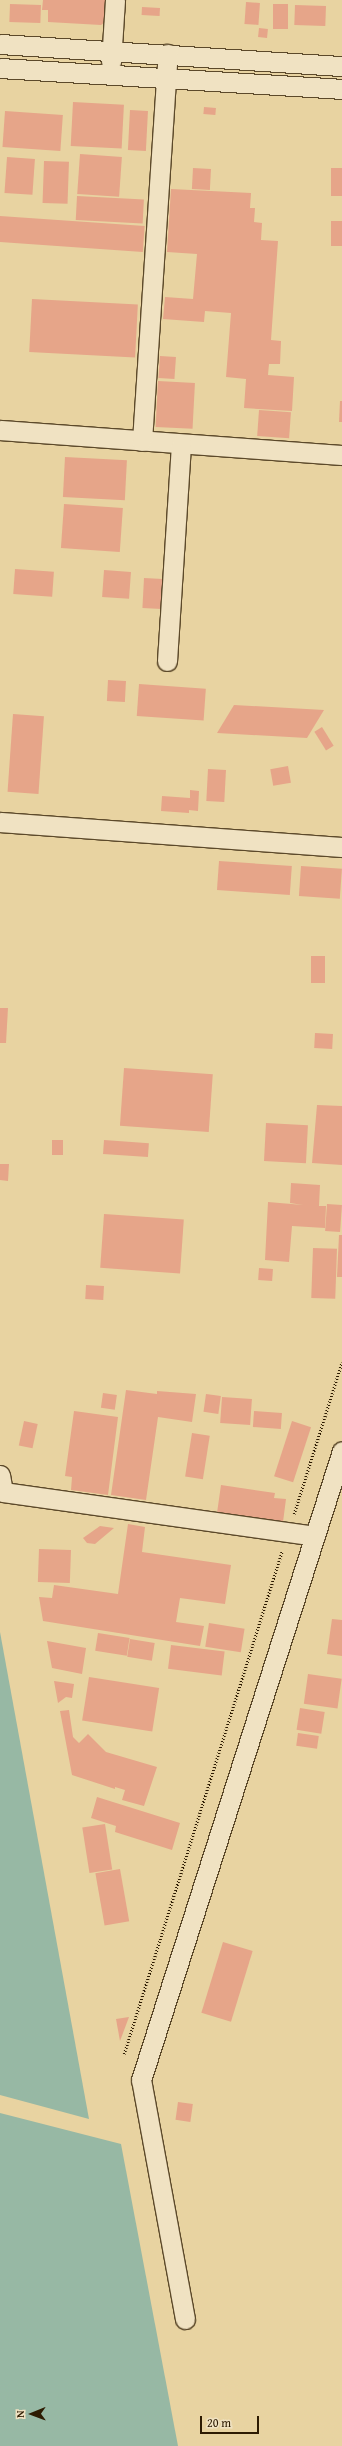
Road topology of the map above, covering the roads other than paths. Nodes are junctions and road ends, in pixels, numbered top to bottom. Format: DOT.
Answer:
graph roads {
  1 [pos="116,0"];
  2 [pos="0,44"];
  3 [pos="112,51"];
  4 [pos="168,54"];
  5 [pos="342,66"];
  6 [pos="0,68"];
  7 [pos="110,74"];
  8 [pos="166,77"];
  9 [pos="342,89"];
  10 [pos="0,430"];
  11 [pos="142,441"];
  12 [pos="181,444"];
  13 [pos="342,455"];
  14 [pos="167,661"];
  15 [pos="0,822"];
  16 [pos="342,847"];
  17 [pos="342,1450"];
  18 [pos="2,1483"];
  19 [pos="315,1536"];
  20 [pos="185,2319"];
  1 -- 3 [label="street"];
  2 -- 3 [label="street"];
  3 -- 4 [label="street"];
  3 -- 7 [label="street"];
  4 -- 5 [label="street"];
  4 -- 8 [label="street"];
  6 -- 7 [label="street"];
  7 -- 8 [label="street"];
  8 -- 9 [label="street"];
  8 -- 11 [label="street"];
  10 -- 11 [label="street"];
  11 -- 12 [label="street"];
  12 -- 13 [label="street"];
  12 -- 14 [label="street"];
  15 -- 16 [label="street"];
  17 -- 19 [label="street"];
  18 -- 19 [label="street"];
  19 -- 20 [label="street"];
}
